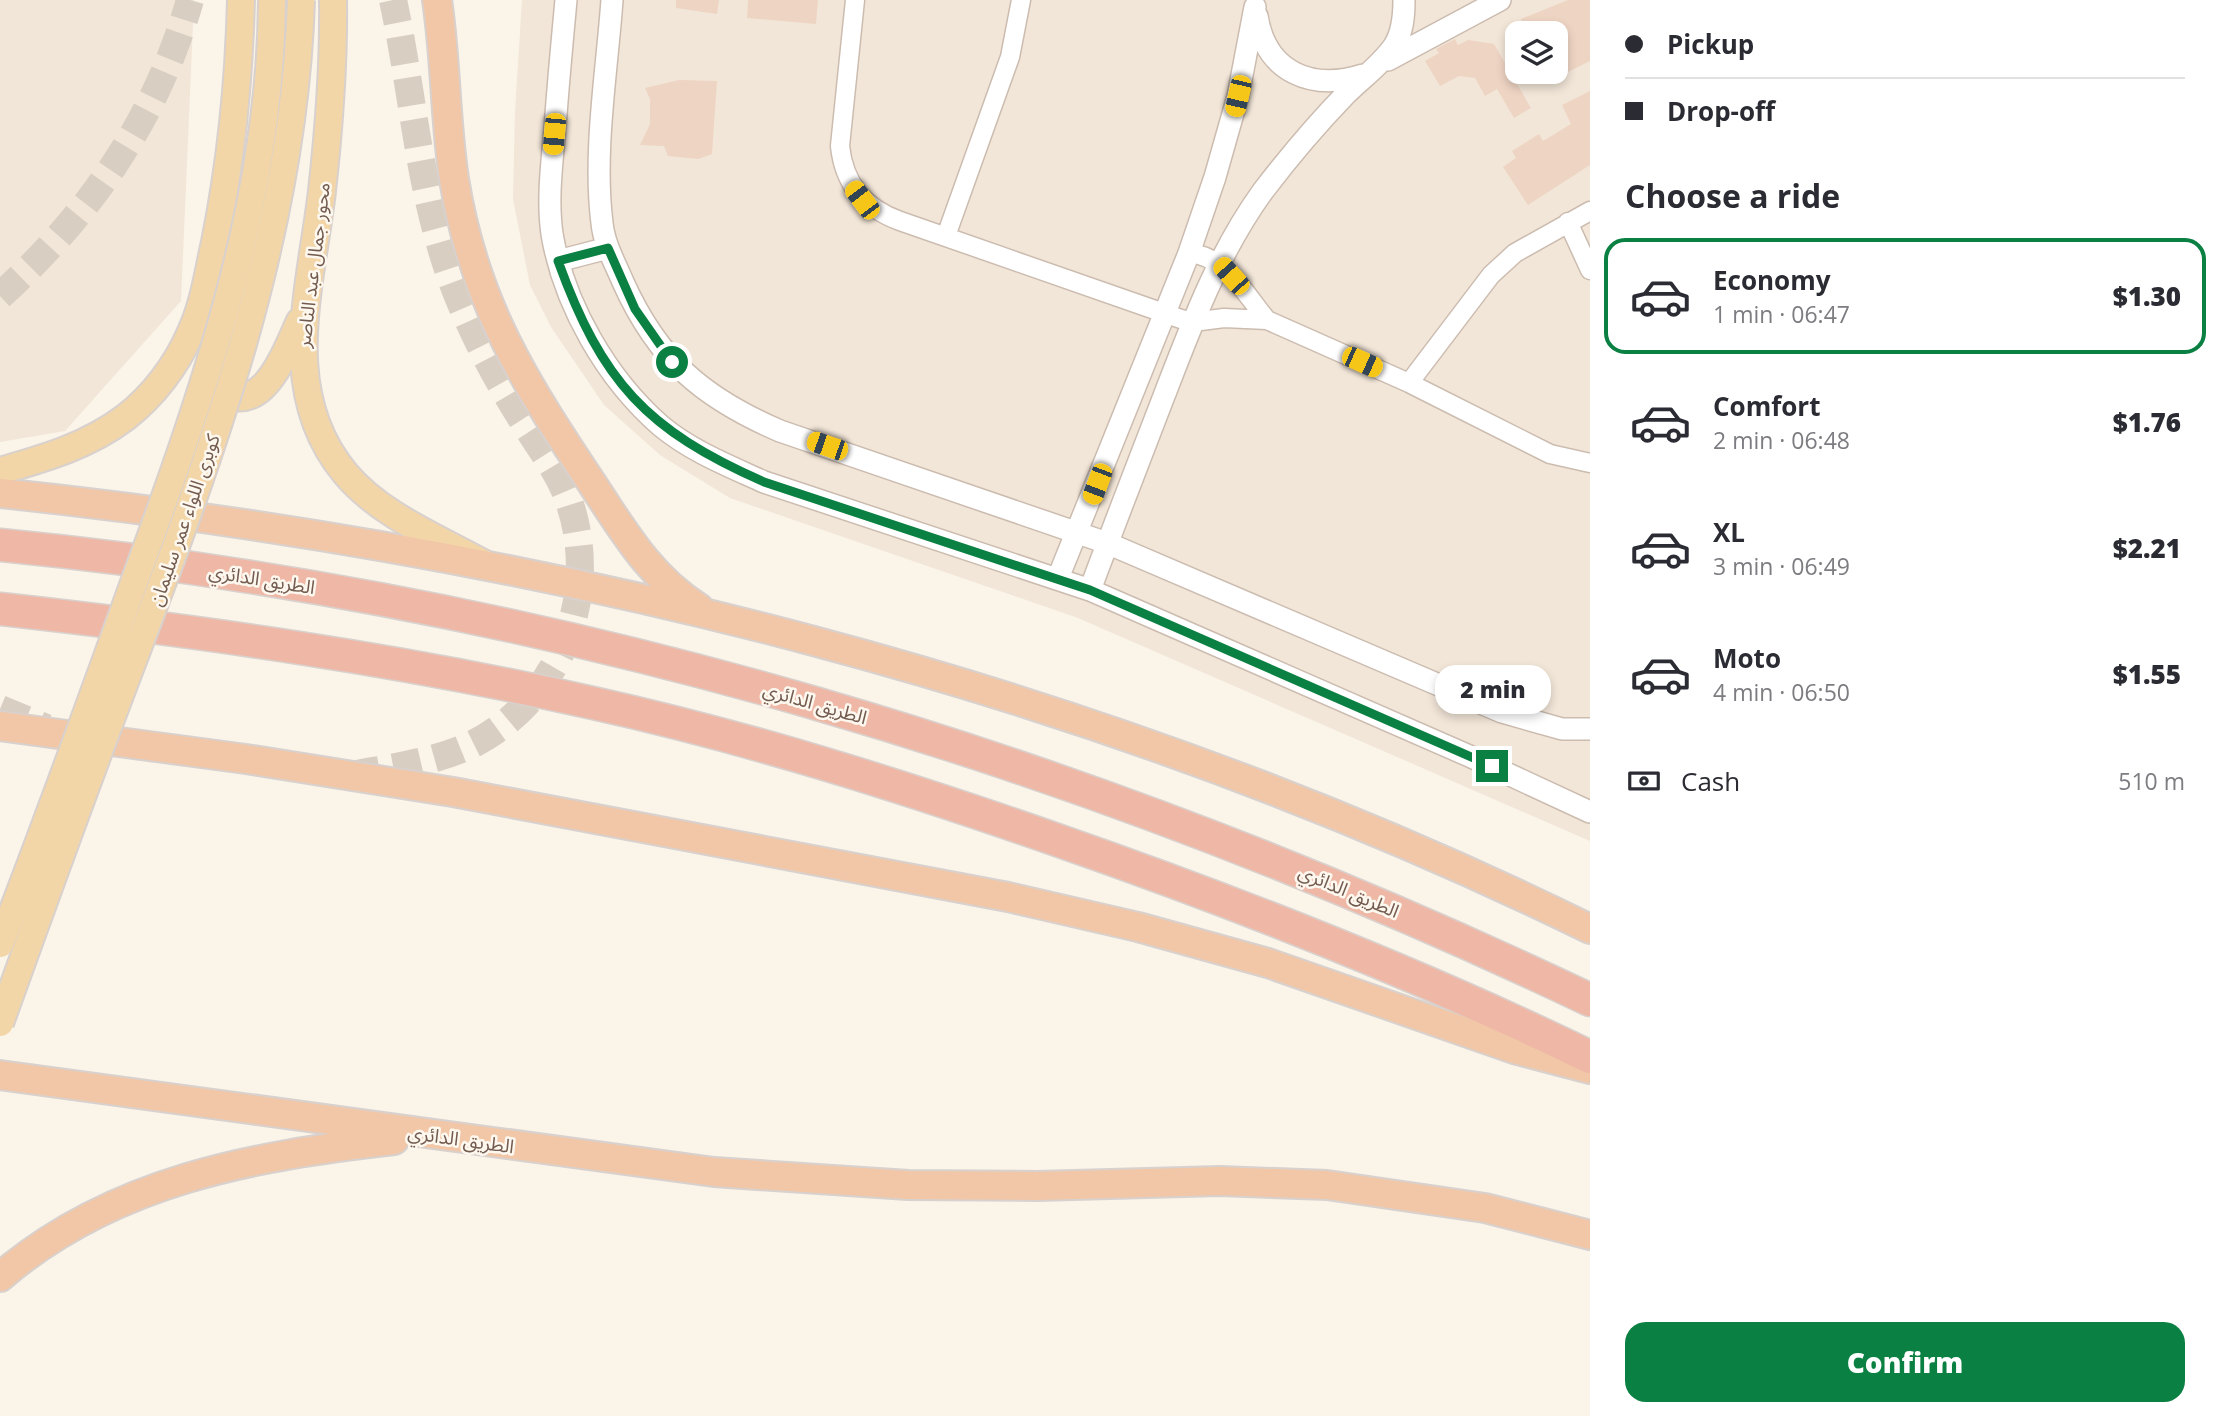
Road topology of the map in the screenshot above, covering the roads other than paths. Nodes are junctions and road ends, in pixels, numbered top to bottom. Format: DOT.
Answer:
graph roads {
  1 [pos="242,0"];
  2 [pos="272,0"];
  3 [pos="300,0"];
  4 [pos="333,0"];
  5 [pos="437,0"];
  6 [pos="566,0"];
  7 [pos="612,0"];
  8 [pos="855,0"];
  9 [pos="1021,0"];
  10 [pos="1404,0"];
  11 [pos="1500,0"];
  12 [pos="1255,4"];
  13 [pos="1372,69"];
  14 [pos="1590,211"];
  15 [pos="1568,222"];
  16 [pos="946,236"];
  17 [pos="608,248"];
  18 [pos="1189,253"];
  19 [pos="558,261"];
  20 [pos="1220,263"];
  21 [pos="1590,270"];
  22 [pos="306,309"];
  23 [pos="1163,311"];
  24 [pos="198,315"];
  25 [pos="1267,320"];
  26 [pos="1193,322"];
  27 [pos="1409,383"];
  28 [pos="1590,463"];
  29 [pos="0,471"];
  30 [pos="0,493"];
  31 [pos="1078,533"];
  32 [pos="1107,543"];
  33 [pos="0,545"];
  34 [pos="491,567"];
  35 [pos="1058,578"];
  36 [pos="1090,590"];
  37 [pos="0,609"];
  38 [pos="710,615"];
  39 [pos="0,726"];
  40 [pos="1590,729"];
  41 [pos="1590,812"];
  42 [pos="1590,929"];
  43 [pos="0,944"];
  44 [pos="1590,1000"];
  45 [pos="0,1023"];
  46 [pos="1590,1057"];
  47 [pos="1590,1069"];
  48 [pos="0,1075"];
  49 [pos="433,1135"];
  50 [pos="1590,1236"];
  51 [pos="0,1277"];
  1 -- 24 [label="main road"];
  2 -- 43 [label="main road, كوبرى اللواء عمر سليمان, bridge"];
  3 -- 45 [label="main road, كوبرى اللواء عمر سليمان, bridge"];
  4 -- 22 [label="main road, محور جمال عبد الناصر"];
  5 -- 38 [label="highway"];
  6 -- 19 [label="street"];
  7 -- 17 [label="street"];
  8 -- 16 [label="street"];
  9 -- 16 [label="street"];
  10 -- 13 [label="street"];
  11 -- 13 [label="street"];
  12 -- 13 [label="street"];
  12 -- 18 [label="street"];
  13 -- 20 [label="street"];
  14 -- 15 [label="street"];
  15 -- 21 [label="street"];
  15 -- 27 [label="street"];
  16 -- 23 [label="street"];
  17 -- 19 [label="street"];
  17 -- 31 [label="street"];
  18 -- 20 [label="street"];
  18 -- 23 [label="street"];
  19 -- 35 [label="street"];
  20 -- 25 [label="street"];
  20 -- 26 [label="street"];
  22 -- 24 [label="main road"];
  22 -- 34 [label="main road, محور جمال عبد الناصر"];
  23 -- 26 [label="street"];
  23 -- 31 [label="street"];
  24 -- 29 [label="main road"];
  25 -- 26 [label="street"];
  25 -- 27 [label="street"];
  26 -- 32 [label="street"];
  27 -- 28 [label="street"];
  30 -- 34 [label="highway"];
  31 -- 32 [label="street"];
  31 -- 35 [label="street"];
  32 -- 36 [label="street"];
  32 -- 40 [label="street"];
  33 -- 44 [label="highway, الطريق الدائري"];
  34 -- 38 [label="highway"];
  35 -- 36 [label="street"];
  36 -- 41 [label="street"];
  37 -- 46 [label="highway"];
  38 -- 42 [label="highway"];
  39 -- 47 [label="highway"];
  48 -- 49 [label="highway, الطريق الدائري"];
  49 -- 50 [label="highway, الطريق الدائري"];
  49 -- 51 [label="highway"];
}
